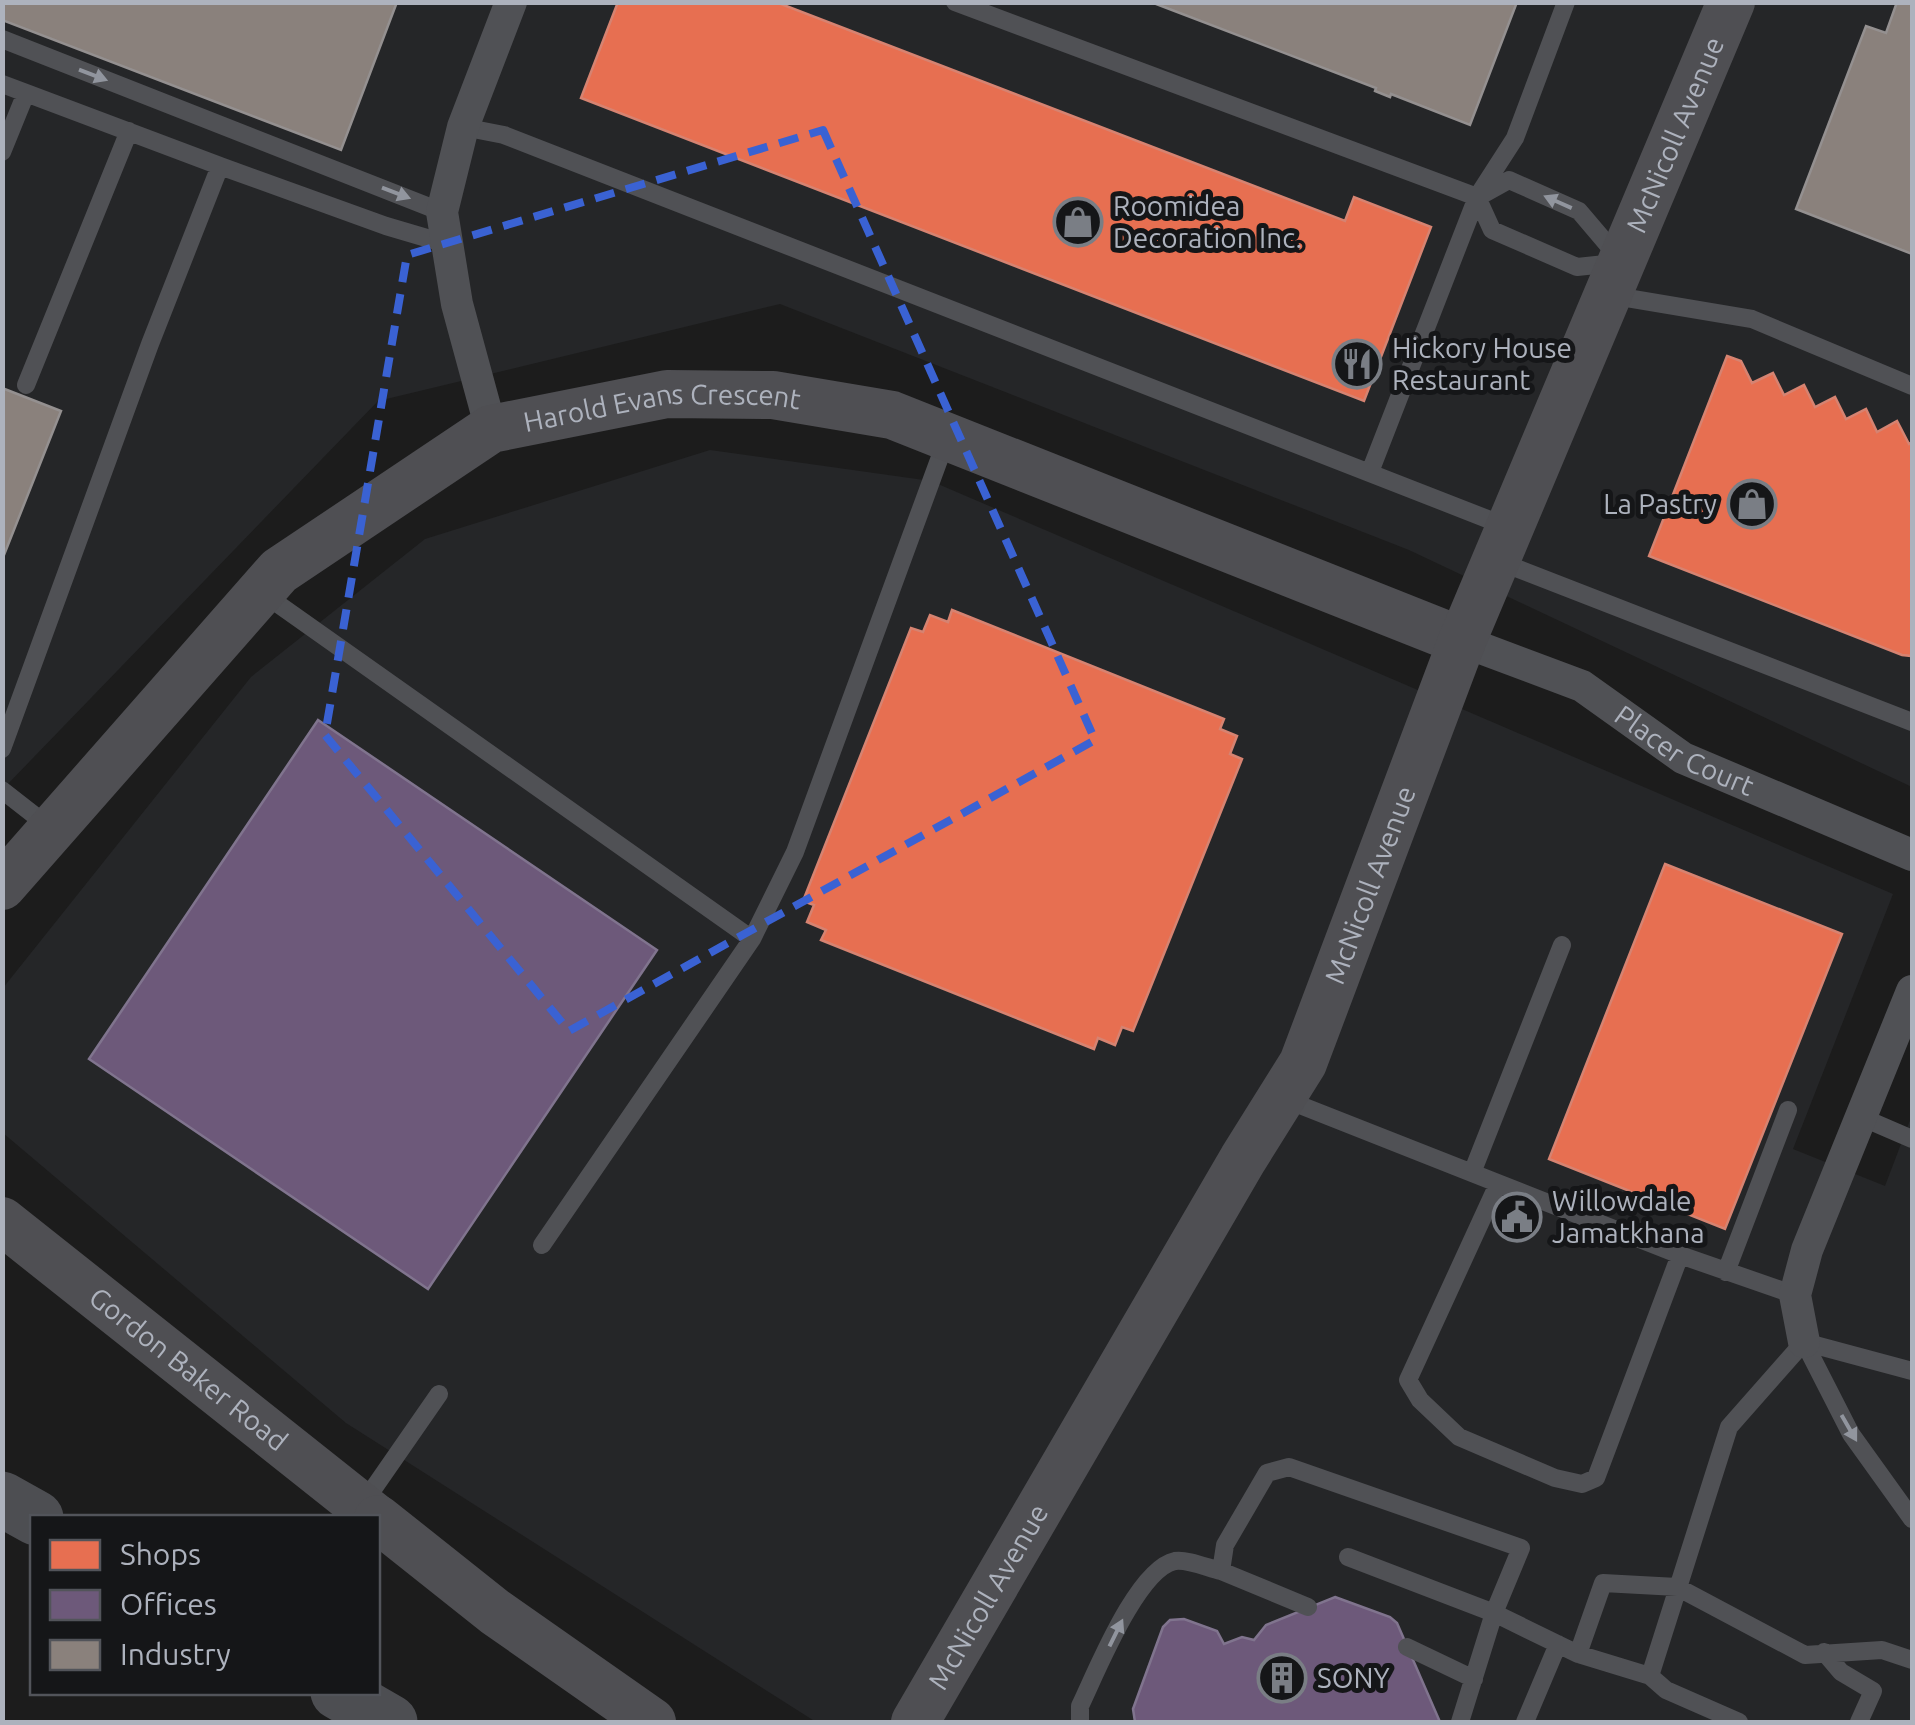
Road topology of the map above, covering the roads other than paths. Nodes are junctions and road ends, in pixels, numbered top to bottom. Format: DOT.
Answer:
graph roads {
  1 [pos="510,2"];
  2 [pos="955,2"];
  3 [pos="1566,2"];
  4 [pos="1731,2"];
  5 [pos="2,39"];
  6 [pos="2,84"];
  7 [pos="26,93"];
  8 [pos="463,128"];
  9 [pos="129,131"];
  10 [pos="2,152"];
  11 [pos="220,166"];
  12 [pos="1477,197"];
  13 [pos="444,228"];
  14 [pos="1615,279"];
  15 [pos="26,385"];
  16 [pos="1912,386"];
  17 [pos="491,430"];
  18 [pos="947,437"];
  19 [pos="1370,472"];
  20 [pos="1504,544"];
  21 [pos="261,592"];
  22 [pos="1462,641"];
  23 [pos="1912,722"];
  24 [pos="2,749"];
  25 [pos="2,790"];
  26 [pos="52,830"];
  27 [pos="1912,855"];
  28 [pos="2,886"];
  29 [pos="752,939"];
  30 [pos="1562,945"];
  31 [pos="1910,1006"];
  32 [pos="1281,1098"];
  33 [pos="1788,1110"];
  34 [pos="1861,1117"];
  35 [pos="1912,1139"];
  36 [pos="1472,1173"];
  37 [pos="1498,1184"];
  38 [pos="2,1221"];
  39 [pos="542,1244"];
  40 [pos="1680,1255"];
  41 [pos="1726,1272"];
  42 [pos="1795,1295"];
  43 [pos="1804,1342"];
  44 [pos="1912,1370"];
  45 [pos="439,1394"];
  46 [pos="2,1498"];
  47 [pos="372,1514"];
  48 [pos="31,1515"];
  49 [pos="1912,1519"];
  50 [pos="380,1520"];
  51 [pos="1348,1557"];
  52 [pos="1221,1571"];
  53 [pos="1678,1587"];
  54 [pos="1308,1607"];
  55 [pos="1494,1613"];
  56 [pos="1558,1644"];
  57 [pos="1408,1648"];
  58 [pos="1824,1652"];
  59 [pos="1578,1654"];
  60 [pos="1912,1660"];
  61 [pos="1650,1676"];
  62 [pos="1474,1679"];
  63 [pos="343,1695"];
  64 [pos="1716,1718"];
  65 [pos="390,1722"];
  66 [pos="652,1722"];
  67 [pos="916,1722"];
  68 [pos="1080,1722"];
  69 [pos="1460,1722"];
  70 [pos="1526,1722"];
  71 [pos="1740,1722"];
  72 [pos="1859,1722"];
  1 -- 8 [label="street"];
  2 -- 12 [label="lane"];
  3 -- 12 [label="lane"];
  4 -- 14 [label="street, McNicoll Avenue"];
  5 -- 13 [label="lane, one-way"];
  6 -- 7 [label="lane"];
  7 -- 9 [label="lane"];
  7 -- 10 [label="lane"];
  8 -- 13 [label="street"];
  8 -- 19 [label="lane"];
  9 -- 11 [label="lane"];
  9 -- 15 [label="lane"];
  11 -- 13 [label="lane"];
  11 -- 24 [label="lane"];
  12 -- 14 [label="lane"];
  14 -- 12 [label="lane, one-way"];
  12 -- 19 [label="lane"];
  13 -- 17 [label="street"];
  14 -- 16 [label="lane"];
  14 -- 20 [label="street, McNicoll Avenue"];
  17 -- 18 [label="street, Harold Evans Crescent"];
  17 -- 21 [label="street, Harold Evans Crescent"];
  18 -- 22 [label="street, Harold Evans Crescent"];
  18 -- 29 [label="lane"];
  19 -- 20 [label="lane"];
  20 -- 22 [label="street, McNicoll Avenue"];
  20 -- 23 [label="lane"];
  21 -- 26 [label="street, Harold Evans Crescent"];
  21 -- 29 [label="lane"];
  22 -- 27 [label="street, Placer Court"];
  22 -- 32 [label="street, McNicoll Avenue"];
  25 -- 26 [label="lane"];
  26 -- 28 [label="street, Harold Evans Crescent"];
  29 -- 39 [label="lane"];
  30 -- 36 [label="lane"];
  31 -- 34 [label="street"];
  32 -- 36 [label="lane"];
  32 -- 67 [label="street, McNicoll Avenue"];
  33 -- 41 [label="lane"];
  34 -- 35 [label="lane"];
  34 -- 42 [label="street"];
  36 -- 37 [label="lane"];
  37 -- 40 [label="lane"];
  37 -- 40 [label="lane"];
  38 -- 47 [label="street, Gordon Baker Road"];
  40 -- 41 [label="lane"];
  41 -- 42 [label="lane"];
  42 -- 43 [label="street"];
  43 -- 44 [label="lane"];
  43 -- 49 [label="lane, one-way"];
  43 -- 53 [label="lane"];
  45 -- 47 [label="lane"];
  46 -- 48 [label="highway"];
  50 -- 66 [label="street, Gordon Baker Road"];
  51 -- 55 [label="lane"];
  52 -- 54 [label="lane"];
  52 -- 55 [label="lane"];
  68 -- 52 [label="lane, one-way"];
  53 -- 58 [label="lane"];
  53 -- 59 [label="lane"];
  53 -- 61 [label="lane"];
  55 -- 56 [label="lane"];
  55 -- 62 [label="lane"];
  56 -- 59 [label="lane"];
  56 -- 70 [label="lane"];
  57 -- 62 [label="lane"];
  58 -- 60 [label="lane"];
  58 -- 72 [label="lane"];
  59 -- 61 [label="lane"];
  61 -- 64 [label="lane"];
  62 -- 69 [label="lane"];
  63 -- 65 [label="highway"];
  64 -- 71 [label="lane"];
}
